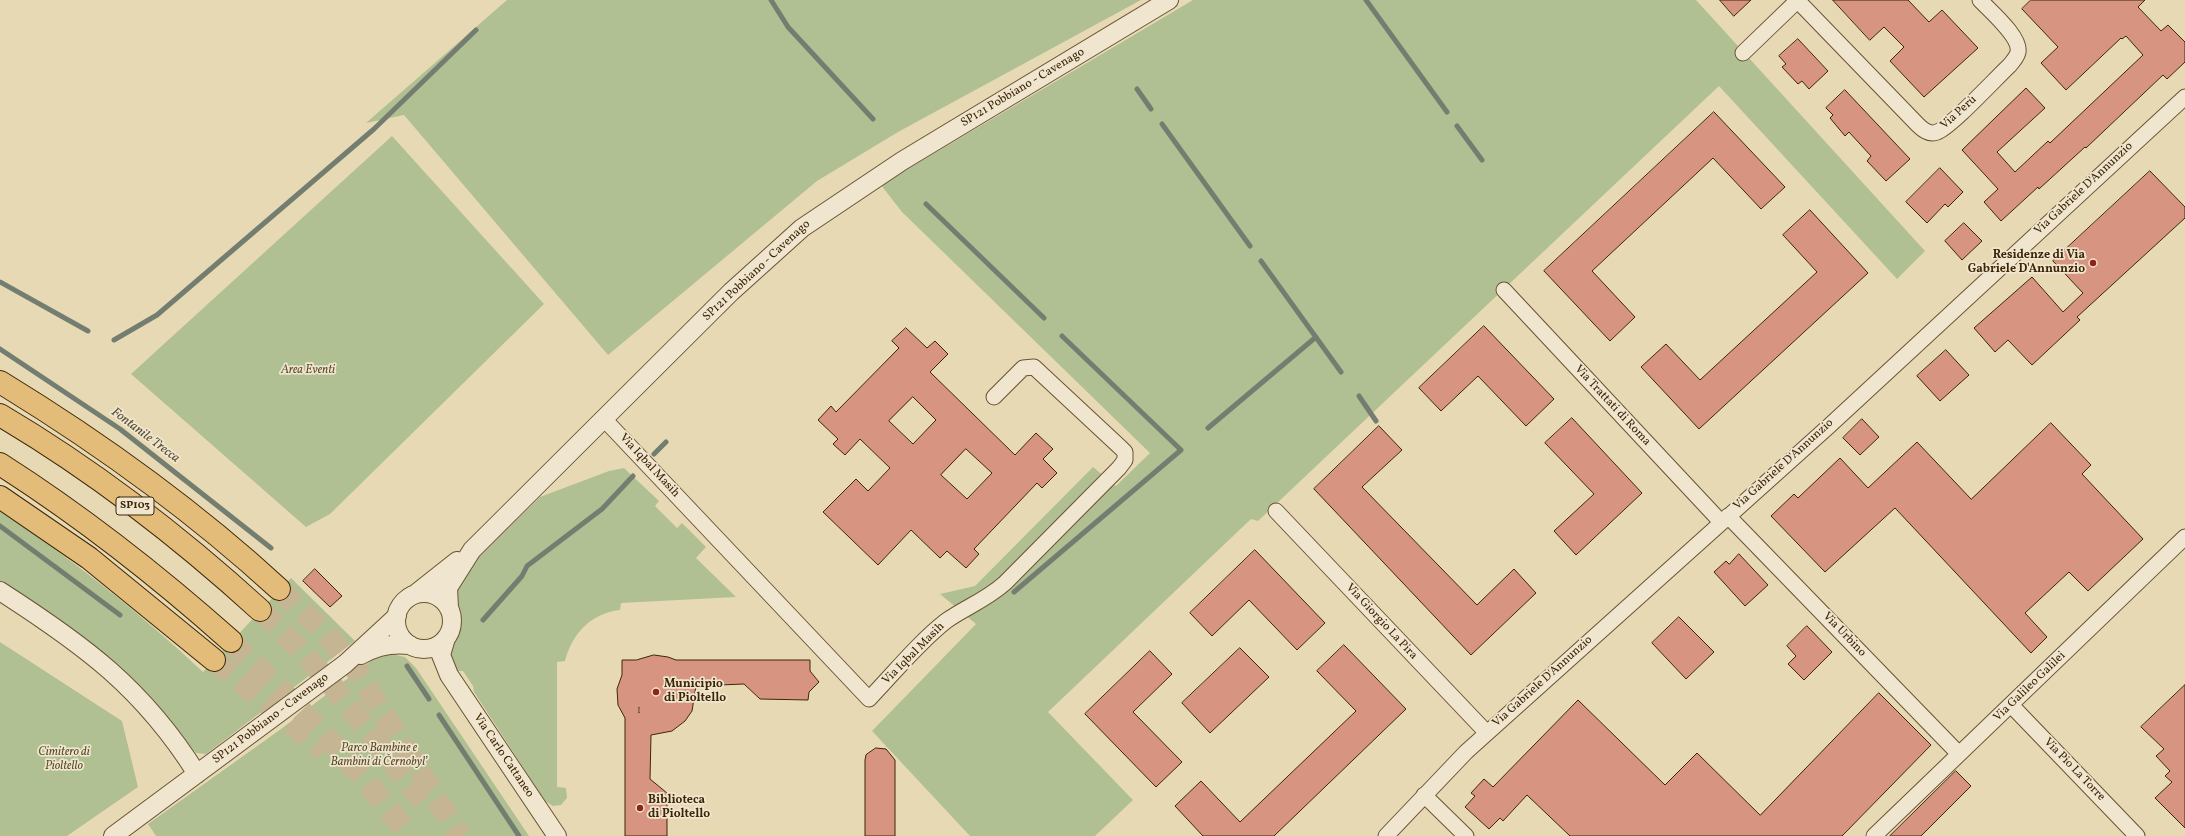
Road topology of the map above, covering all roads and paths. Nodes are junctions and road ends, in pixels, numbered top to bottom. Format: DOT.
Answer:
graph roads {
  1 [pos="1169,0"];
  2 [pos="1798,0"];
  3 [pos="1980,0"];
  4 [pos="1743,54"];
  5 [pos="2185,97"];
  6 [pos="1504,290"];
  7 [pos="0,382"];
  8 [pos="994,397"];
  9 [pos="0,415"];
  10 [pos="604,419"];
  11 [pos="0,464"];
  12 [pos="0,497"];
  13 [pos="1276,511"];
  14 [pos="1724,519"];
  15 [pos="2185,537"];
  16 [pos="472,550"];
  17 [pos="280,589"];
  18 [pos="0,591"];
  19 [pos="414,595"];
  20 [pos="449,608"];
  21 [pos="260,610"];
  22 [pos="396,616"];
  23 [pos="446,638"];
  24 [pos="231,641"];
  25 [pos="414,647"];
  26 [pos="214,660"];
  27 [pos="345,664"];
  28 [pos="449,675"];
  29 [pos="2011,705"];
  30 [pos="1487,733"];
  31 [pos="1959,754"];
  32 [pos="197,774"];
  33 [pos="1424,795"];
  34 [pos="113,836"];
  35 [pos="557,836"];
  36 [pos="1386,836"];
  37 [pos="1466,836"];
  38 [pos="1874,836"];
  39 [pos="2138,836"];
  1 -- 10 [label="street, SP121 Pobbiano - Cavenago"];
  2 -- 3 [label="street, Via Perù"];
  2 -- 4 [label="street"];
  5 -- 14 [label="street, Via Gabriele D'Annunzio"];
  6 -- 14 [label="street, Via Trattati di Roma"];
  7 -- 17 [label="highway"];
  8 -- 10 [label="street, Via Iqbal Masih"];
  9 -- 21 [label="highway, SP103"];
  10 -- 16 [label="street, SP121 Pobbiano - Cavenago"];
  11 -- 24 [label="highway"];
  12 -- 26 [label="highway"];
  13 -- 30 [label="street, Via Giorgio La Pira"];
  14 -- 30 [label="street, Via Gabriele D'Annunzio"];
  14 -- 31 [label="street, Via Urbino"];
  15 -- 29 [label="street, Via Galileo Galilei"];
  16 -- 19 [label="street, SP121 Pobbiano - Cavenago"];
  16 -- 20 [label="street, SP121 Pobbiano - Cavenago"];
  18 -- 32 [label="street"];
  19 -- 20 [label="street"];
  19 -- 22 [label="street, SP121 Pobbiano - Cavenago"];
  20 -- 23 [label="street, SP121 Pobbiano - Cavenago"];
  22 -- 25 [label="street"];
  22 -- 27 [label="street, SP121 Pobbiano - Cavenago"];
  23 -- 25 [label="street, SP121 Pobbiano - Cavenago"];
  23 -- 28 [label="street, Via Carlo Cattaneo"];
  25 -- 27 [label="street, SP121 Pobbiano - Cavenago"];
  25 -- 28 [label="street, Via Carlo Cattaneo"];
  27 -- 32 [label="street, SP121 Pobbiano - Cavenago"];
  28 -- 35 [label="street, Via Carlo Cattaneo"];
  29 -- 31 [label="street, Via Galileo Galilei"];
  29 -- 39 [label="street, Via Pio La Torre"];
  30 -- 33 [label="street, Via Gabriele D'Annunzio"];
  31 -- 38 [label="street, Via Galileo Galilei"];
  32 -- 34 [label="street, SP121 Pobbiano - Cavenago"];
  33 -- 36 [label="street, Via Gabriele D'Annunzio"];
  33 -- 37 [label="street"];
}
